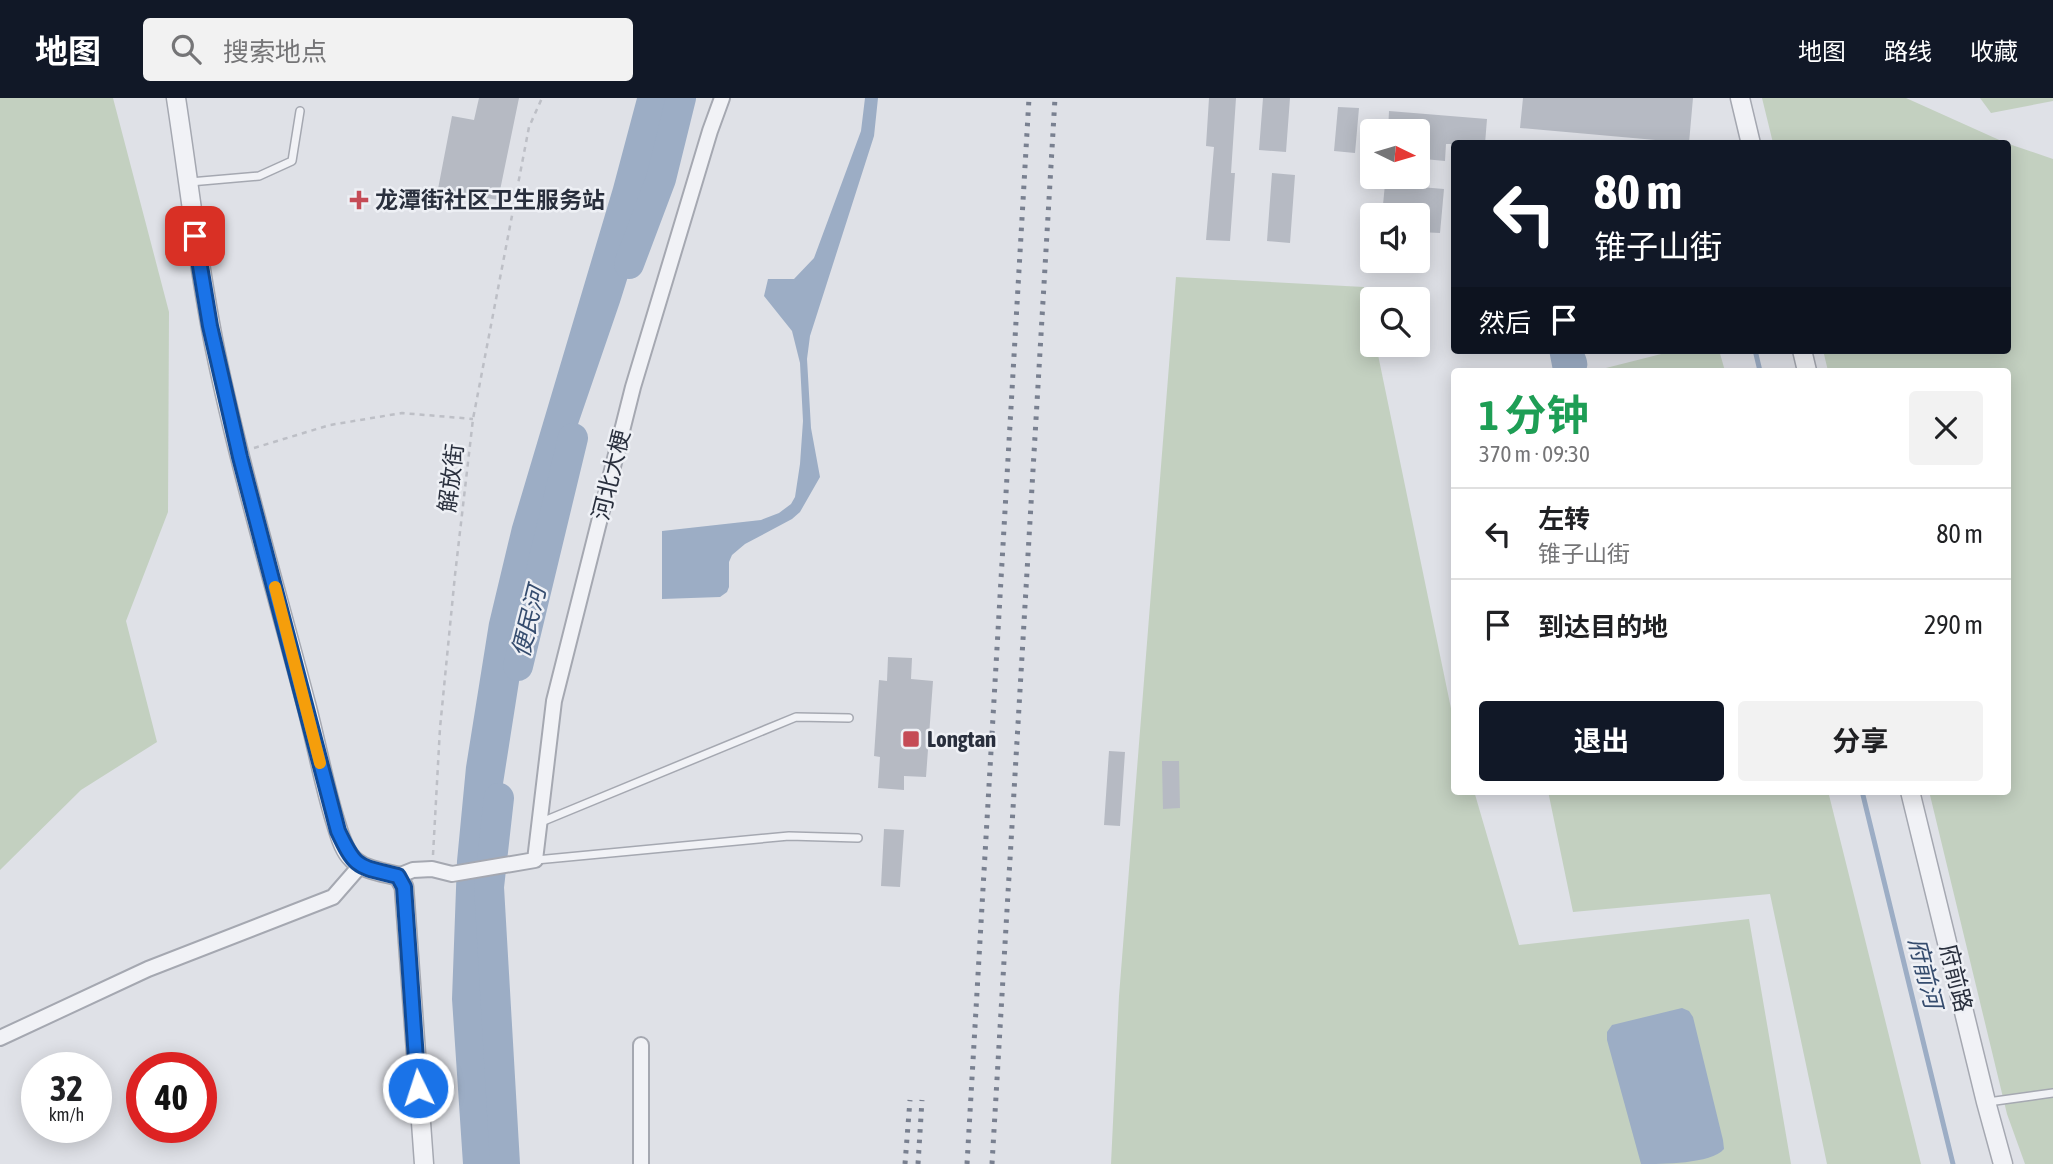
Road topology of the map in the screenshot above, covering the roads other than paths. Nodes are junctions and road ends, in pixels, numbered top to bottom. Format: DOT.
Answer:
graph roads {
  1 [pos="176,98"];
  2 [pos="722,98"];
  3 [pos="1740,98"];
  4 [pos="300,111"];
  5 [pos="1750,140"];
  6 [pos="189,182"];
  7 [pos="849,718"];
  8 [pos="1911,795"];
  9 [pos="539,823"];
  10 [pos="858,838"];
  11 [pos="535,860"];
  12 [pos="360,866"];
  13 [pos="398,876"];
  14 [pos="0,1038"];
  15 [pos="640,1045"];
  16 [pos="2053,1093"];
  17 [pos="1986,1102"];
  18 [pos="424,1164"];
  19 [pos="641,1164"];
  20 [pos="2003,1164"];
  1 -- 6 [label="street"];
  2 -- 9 [label="street, 河北大梗"];
  3 -- 5 [label="street"];
  4 -- 6 [label="lane"];
  6 -- 12 [label="street"];
  7 -- 9 [label="lane"];
  8 -- 17 [label="street, 府前路"];
  9 -- 11 [label="street, 河北大梗"];
  10 -- 11 [label="lane"];
  11 -- 13 [label="street"];
  12 -- 13 [label="street"];
  12 -- 14 [label="street"];
  13 -- 18 [label="street"];
  15 -- 19 [label="street"];
  16 -- 17 [label="lane"];
  17 -- 20 [label="street, 府前路"];
}
